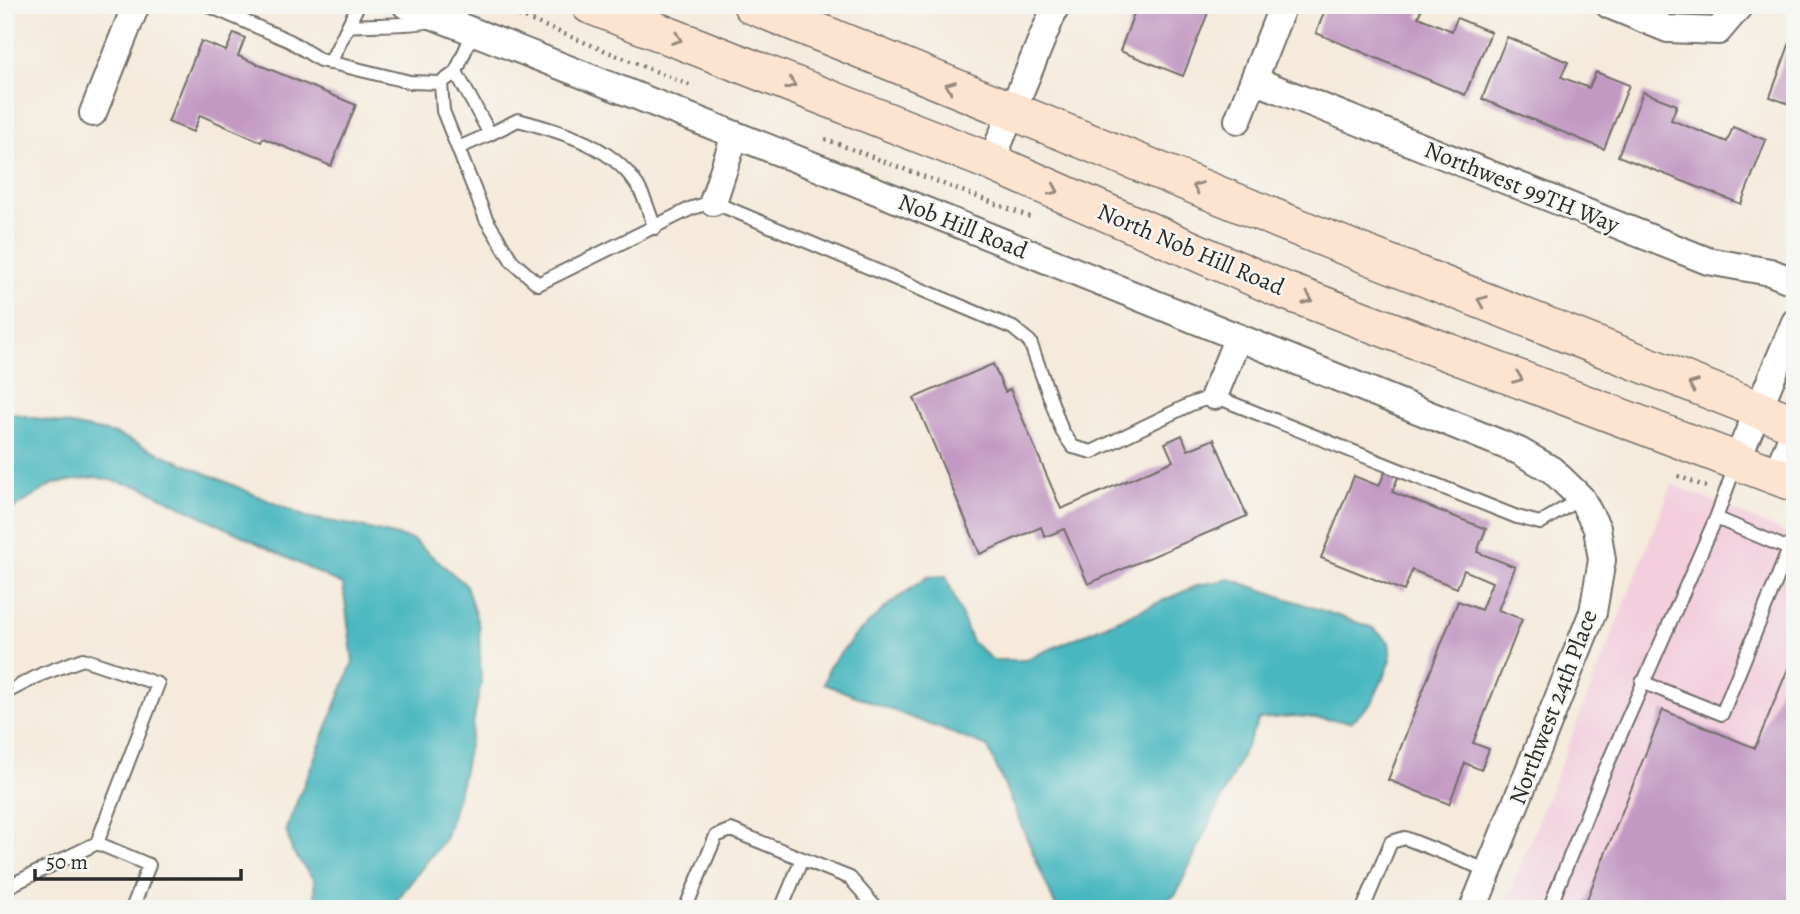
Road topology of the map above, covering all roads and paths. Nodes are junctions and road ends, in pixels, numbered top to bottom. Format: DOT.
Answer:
graph roads {
  1 [pos="136,5"];
  2 [pos="206,5"];
  3 [pos="358,5"];
  4 [pos="406,5"];
  5 [pos="590,5"];
  6 [pos="752,5"];
  7 [pos="1056,5"];
  8 [pos="1283,5"];
  9 [pos="1609,5"];
  10 [pos="1740,5"];
  11 [pos="442,19"];
  12 [pos="348,26"];
  13 [pos="474,32"];
  14 [pos="330,63"];
  15 [pos="456,72"];
  16 [pos="1254,79"];
  17 [pos="441,83"];
  18 [pos="1013,112"];
  19 [pos="93,113"];
  20 [pos="1238,120"];
  21 [pos="490,134"];
  22 [pos="735,135"];
  23 [pos="458,148"];
  24 [pos="991,162"];
  25 [pos="713,202"];
  26 [pos="655,228"];
  27 [pos="1795,282"];
  28 [pos="1795,322"];
  29 [pos="1238,337"];
  30 [pos="1214,396"];
  31 [pos="1757,410"];
  32 [pos="1795,426"];
  33 [pos="1519,451"];
  34 [pos="1737,460"];
  35 [pos="1786,479"];
  36 [pos="1581,498"];
  37 [pos="1716,518"];
  38 [pos="1792,551"];
  39 [pos="1642,682"];
  40 [pos="5,693"];
  41 [pos="97,843"];
  42 [pos="802,859"];
  43 [pos="1489,872"];
  44 [pos="5,888"];
  45 [pos="132,909"];
  46 [pos="685,909"];
  47 [pos="781,909"];
  48 [pos="877,909"];
  49 [pos="1363,909"];
  50 [pos="1474,909"];
  51 [pos="1549,909"];
  1 -- 19 [label="street"];
  2 -- 14 [label="lane"];
  3 -- 12 [label="lane"];
  4 -- 11 [label="street, Nob Hill Road"];
  5 -- 24 [label="main road, North Nob Hill Road, one-way"];
  18 -- 6 [label="main road, one-way"];
  7 -- 18 [label="street"];
  8 -- 16 [label="street"];
  9 -- 10 [label="street"];
  11 -- 12 [label="lane"];
  11 -- 13 [label="street, Nob Hill Road"];
  12 -- 14 [label="lane"];
  13 -- 15 [label="lane"];
  13 -- 22 [label="street, Nob Hill Road"];
  14 -- 17 [label="lane"];
  15 -- 17 [label="lane"];
  15 -- 21 [label="lane"];
  16 -- 20 [label="street"];
  16 -- 27 [label="street, Northwest 99TH Way"];
  17 -- 23 [label="lane"];
  18 -- 24 [label="street"];
  31 -- 18 [label="main road, one-way"];
  21 -- 23 [label="lane"];
  21 -- 26 [label="lane"];
  22 -- 25 [label="street"];
  22 -- 29 [label="street, Nob Hill Road"];
  23 -- 26 [label="lane"];
  24 -- 34 [label="main road, North Nob Hill Road, one-way"];
  25 -- 26 [label="lane"];
  25 -- 30 [label="lane"];
  28 -- 31 [label="street"];
  29 -- 30 [label="street"];
  29 -- 33 [label="street, Nob Hill Road"];
  30 -- 36 [label="lane"];
  31 -- 32 [label="main road"];
  31 -- 34 [label="street"];
  32 -- 35 [label="street"];
  33 -- 36 [label="street, Northwest 24th Place"];
  34 -- 35 [label="main road, North Nob Hill Road"];
  34 -- 37 [label="lane"];
  36 -- 43 [label="street, Northwest 24th Place"];
  37 -- 38 [label="lane"];
  37 -- 39 [label="lane"];
  38 -- 39 [label="lane"];
  39 -- 51 [label="lane"];
  40 -- 41 [label="lane"];
  41 -- 44 [label="lane"];
  41 -- 45 [label="lane"];
  42 -- 46 [label="lane"];
  42 -- 47 [label="lane"];
  42 -- 48 [label="lane"];
  43 -- 49 [label="lane"];
  43 -- 50 [label="street, Northwest 24th Place"];
}
